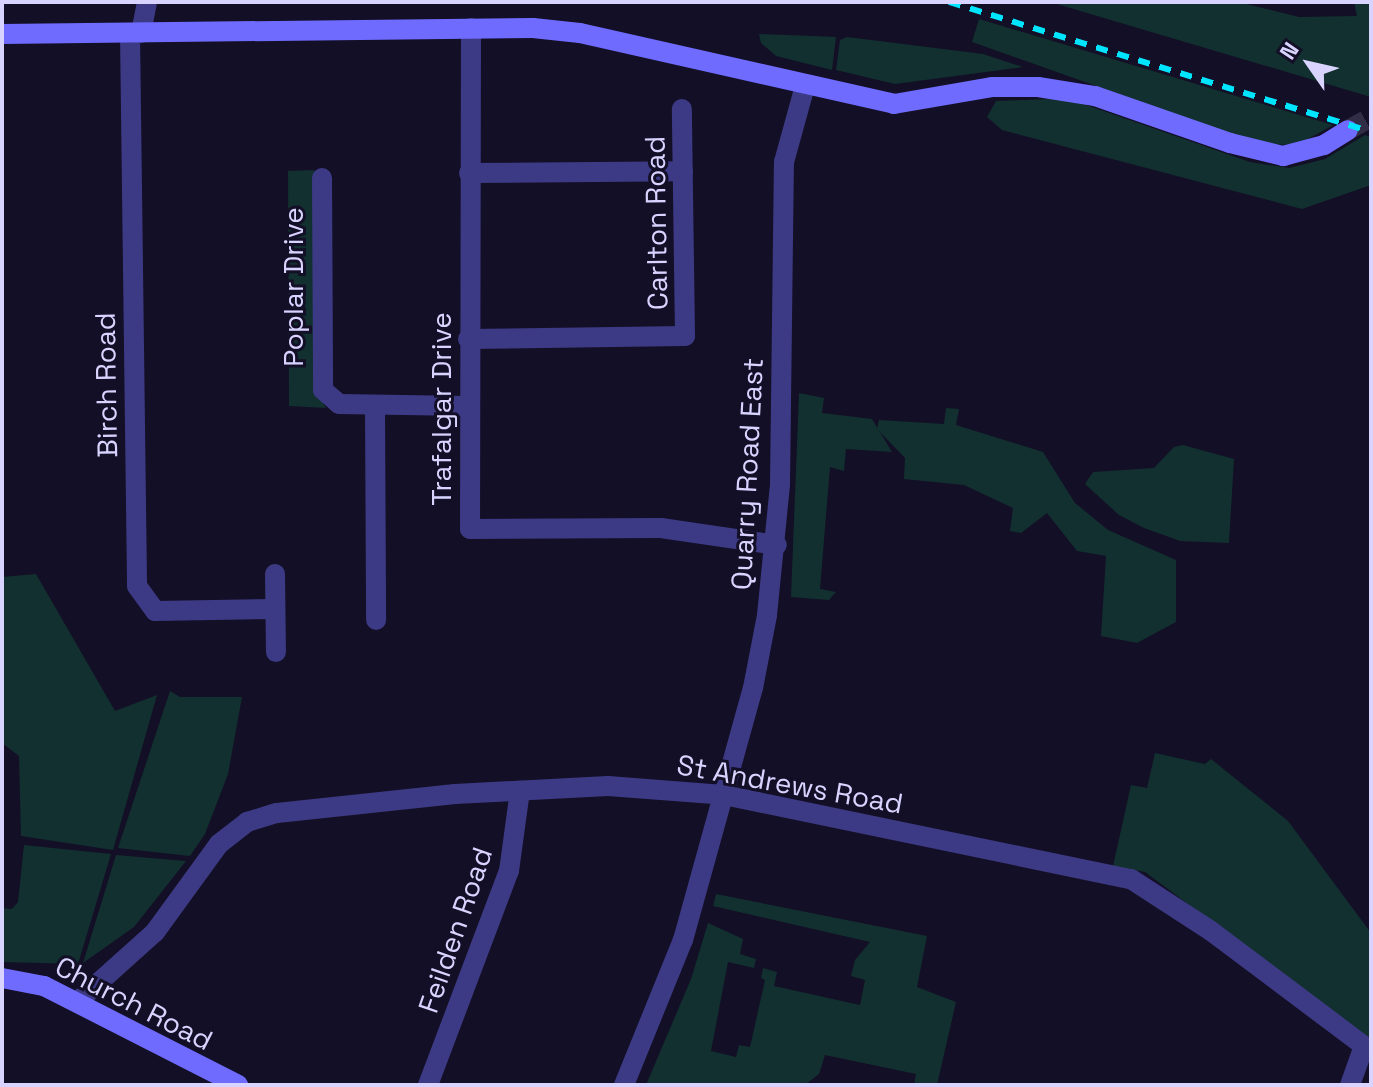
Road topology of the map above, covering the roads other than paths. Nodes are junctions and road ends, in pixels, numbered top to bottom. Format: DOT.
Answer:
graph roads {
  1 [pos="147,2"];
  2 [pos="471,28"];
  3 [pos="135,33"];
  4 [pos="2,34"];
  5 [pos="805,86"];
  6 [pos="682,109"];
  7 [pos="1348,130"];
  8 [pos="683,171"];
  9 [pos="469,173"];
  10 [pos="322,178"];
  11 [pos="468,339"];
  12 [pos="467,406"];
  13 [pos="375,408"];
  14 [pos="777,545"];
  15 [pos="275,574"];
  16 [pos="274,609"];
  17 [pos="376,620"];
  18 [pos="276,652"];
  19 [pos="520,791"];
  20 [pos="724,795"];
  21 [pos="2,978"];
  22 [pos="77,1002"];
  23 [pos="1368,1049"];
  24 [pos="238,1085"];
  25 [pos="428,1085"];
  26 [pos="624,1085"];
  27 [pos="1350,1085"];
  1 -- 3 [label="street"];
  2 -- 3 [label="street"];
  2 -- 5 [label="street"];
  2 -- 9 [label="street, Trafalgar Drive"];
  3 -- 4 [label="street"];
  3 -- 16 [label="street, Birch Road"];
  5 -- 7 [label="street"];
  5 -- 14 [label="street, Quarry Road East"];
  6 -- 8 [label="street, Carlton Road"];
  8 -- 9 [label="street"];
  8 -- 11 [label="street, Carlton Road"];
  9 -- 11 [label="street, Trafalgar Drive"];
  10 -- 13 [label="street, Poplar Drive"];
  11 -- 12 [label="street, Trafalgar Drive"];
  12 -- 13 [label="street, Poplar Drive"];
  12 -- 14 [label="street, Trafalgar Drive"];
  13 -- 17 [label="street"];
  14 -- 20 [label="street, Quarry Road East"];
  15 -- 16 [label="street"];
  16 -- 18 [label="street"];
  19 -- 20 [label="street, St Andrews Road"];
  19 -- 22 [label="street, St Andrews Road"];
  19 -- 25 [label="street, Feilden Road"];
  20 -- 23 [label="street, St Andrews Road"];
  20 -- 26 [label="street, Quarry Road East"];
  21 -- 22 [label="street, Church Road"];
  22 -- 24 [label="street, Church Road"];
  23 -- 27 [label="street"];
}
